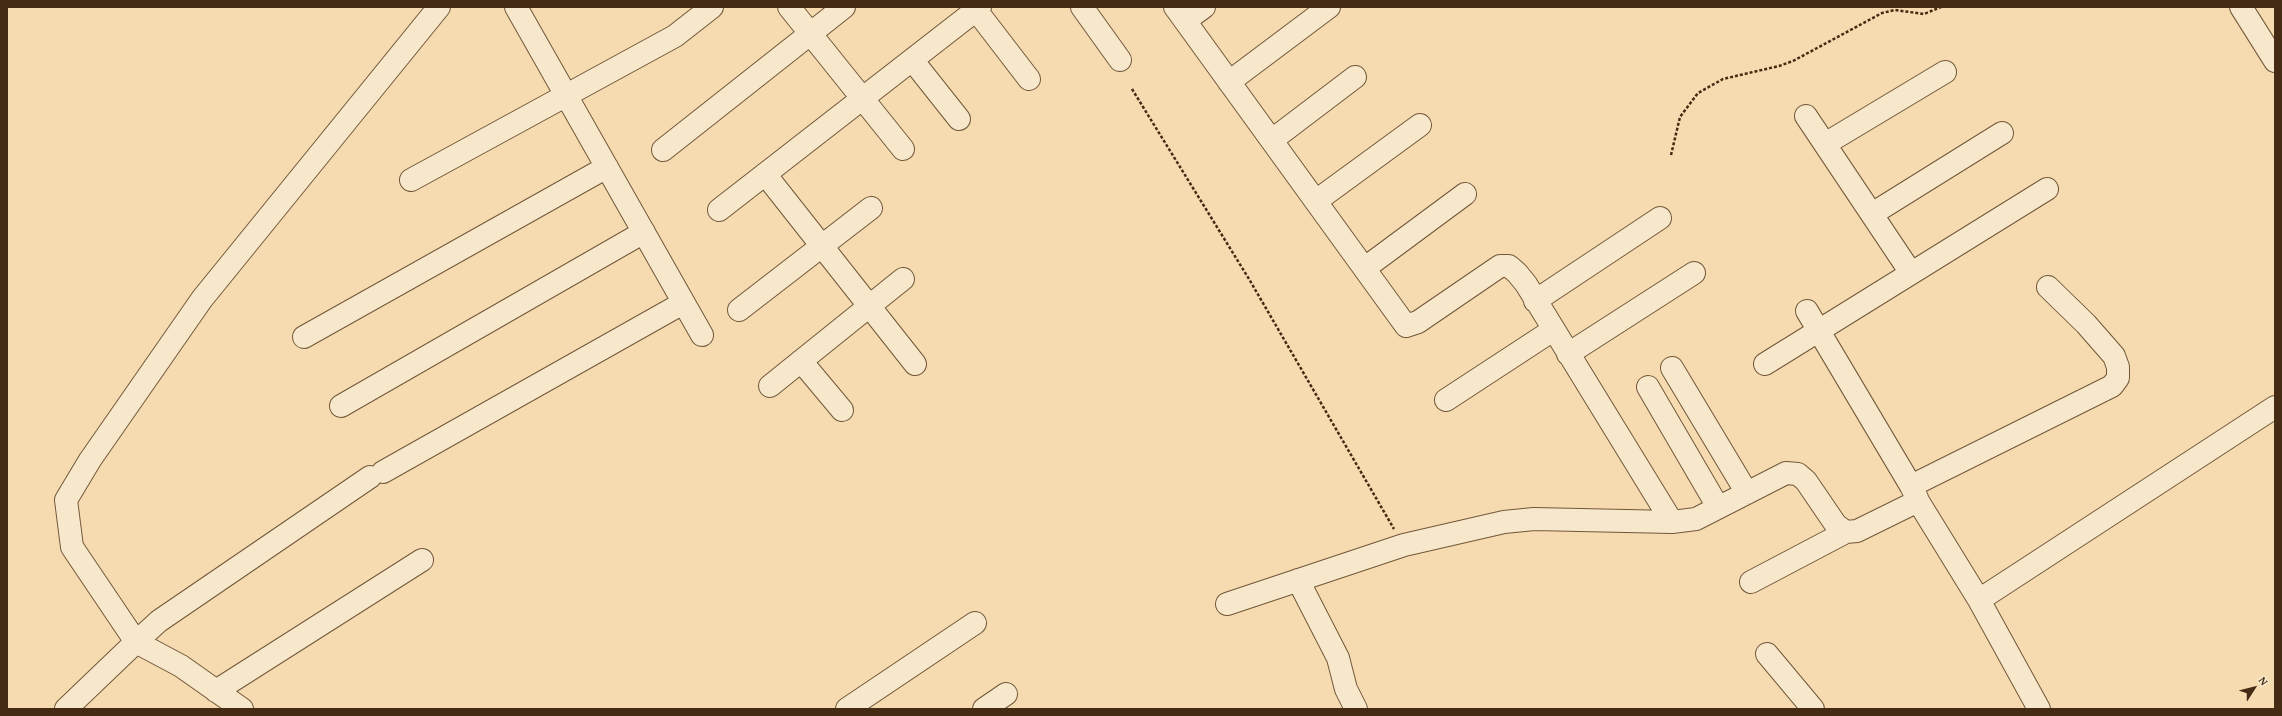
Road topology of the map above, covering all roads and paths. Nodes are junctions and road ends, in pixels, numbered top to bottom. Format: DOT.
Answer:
graph roads {
  1 [pos="439,7"];
  2 [pos="516,7"];
  3 [pos="712,7"];
  4 [pos="789,7"];
  5 [pos="844,7"];
  6 [pos="1082,7"];
  7 [pos="1204,7"];
  8 [pos="1329,7"];
  9 [pos="1941,7"];
  10 [pos="2242,7"];
  11 [pos="978,9"];
  12 [pos="1180,14"];
  13 [pos="811,33"];
  14 [pos="2272,48"];
  15 [pos="1120,60"];
  16 [pos="912,61"];
  17 [pos="1945,72"];
  18 [pos="1355,77"];
  19 [pos="1029,79"];
  20 [pos="1229,82"];
  21 [pos="1132,89"];
  22 [pos="567,96"];
  23 [pos="862,99"];
  24 [pos="1806,116"];
  25 [pos="959,119"];
  26 [pos="1420,125"];
  27 [pos="2002,132"];
  28 [pos="1272,140"];
  29 [pos="1825,144"];
  30 [pos="903,149"];
  31 [pos="663,150"];
  32 [pos="1671,155"];
  33 [pos="606,167"];
  34 [pos="765,174"];
  35 [pos="411,180"];
  36 [pos="2048,189"];
  37 [pos="1465,194"];
  38 [pos="1316,202"];
  39 [pos="871,208"];
  40 [pos="719,210"];
  41 [pos="1872,214"];
  42 [pos="1660,218"];
  43 [pos="644,232"];
  44 [pos="822,246"];
  45 [pos="1365,268"];
  46 [pos="1694,273"];
  47 [pos="1911,273"];
  48 [pos="903,279"];
  49 [pos="2048,288"];
  50 [pos="1535,301"];
  51 [pos="683,303"];
  52 [pos="870,306"];
  53 [pos="739,310"];
  54 [pos="1807,311"];
  55 [pos="1553,330"];
  56 [pos="1818,330"];
  57 [pos="702,335"];
  58 [pos="304,336"];
  59 [pos="1568,354"];
  60 [pos="801,361"];
  61 [pos="915,364"];
  62 [pos="1765,364"];
  63 [pos="1672,368"];
  64 [pos="770,386"];
  65 [pos="1648,387"];
  66 [pos="1446,400"];
  67 [pos="341,406"];
  68 [pos="2275,407"];
  69 [pos="842,410"];
  70 [pos="1747,493"];
  71 [pos="1915,493"];
  72 [pos="1718,507"];
  73 [pos="1672,522"];
  74 [pos="1846,532"];
  75 [pos="1404,545"];
  76 [pos="422,560"];
  77 [pos="1298,580"];
  78 [pos="1751,582"];
  79 [pos="1979,600"];
  80 [pos="1227,604"];
  81 [pos="975,623"];
  82 [pos="136,642"];
  83 [pos="1767,654"];
  84 [pos="216,692"];
  85 [pos="1006,694"];
  86 [pos="66,709"];
  87 [pos="242,709"];
  88 [pos="847,709"];
  89 [pos="984,709"];
  90 [pos="1356,709"];
  91 [pos="1813,709"];
  92 [pos="2039,709"];
  1 -- 82 [label="street"];
  2 -- 22 [label="street"];
  3 -- 22 [label="street"];
  4 -- 13 [label="street"];
  5 -- 13 [label="street"];
  6 -- 15 [label="street"];
  7 -- 12 [label="street"];
  8 -- 20 [label="street"];
  9 -- 32 [label="path"];
  10 -- 14 [label="street"];
  11 -- 16 [label="street"];
  11 -- 19 [label="street"];
  12 -- 20 [label="street"];
  13 -- 23 [label="street"];
  13 -- 31 [label="street"];
  16 -- 23 [label="street"];
  16 -- 25 [label="street"];
  17 -- 29 [label="street"];
  18 -- 28 [label="street"];
  20 -- 28 [label="street"];
  21 -- 75 [label="path"];
  22 -- 33 [label="street"];
  22 -- 35 [label="street"];
  23 -- 30 [label="street"];
  23 -- 34 [label="street"];
  24 -- 29 [label="street"];
  26 -- 38 [label="street"];
  27 -- 41 [label="street"];
  28 -- 38 [label="street"];
  29 -- 41 [label="street"];
  33 -- 43 [label="street"];
  33 -- 58 [label="street"];
  34 -- 40 [label="street"];
  34 -- 44 [label="street"];
  36 -- 47 [label="street"];
  37 -- 45 [label="street"];
  38 -- 45 [label="street"];
  39 -- 44 [label="street"];
  41 -- 47 [label="street"];
  42 -- 50 [label="street"];
  43 -- 51 [label="street"];
  43 -- 67 [label="street"];
  44 -- 52 [label="street"];
  44 -- 53 [label="street"];
  45 -- 50 [label="street"];
  46 -- 59 [label="street"];
  47 -- 56 [label="street"];
  48 -- 52 [label="street"];
  49 -- 71 [label="street"];
  50 -- 55 [label="street"];
  51 -- 57 [label="street"];
  51 -- 82 [label="street"];
  52 -- 60 [label="street"];
  52 -- 61 [label="street"];
  54 -- 56 [label="street"];
  55 -- 59 [label="street"];
  55 -- 66 [label="street"];
  56 -- 62 [label="street"];
  56 -- 71 [label="street"];
  59 -- 73 [label="street"];
  60 -- 64 [label="street"];
  60 -- 69 [label="street"];
  63 -- 70 [label="street"];
  65 -- 72 [label="street"];
  68 -- 79 [label="street"];
  70 -- 72 [label="street"];
  70 -- 74 [label="street"];
  71 -- 74 [label="street"];
  71 -- 79 [label="street"];
  72 -- 73 [label="street"];
  73 -- 75 [label="street"];
  74 -- 78 [label="street"];
  75 -- 77 [label="street"];
  76 -- 84 [label="street"];
  77 -- 80 [label="street"];
  77 -- 90 [label="street"];
  79 -- 92 [label="street"];
  81 -- 88 [label="street"];
  82 -- 84 [label="street"];
  82 -- 86 [label="street"];
  83 -- 91 [label="street"];
  84 -- 87 [label="street"];
  85 -- 89 [label="street"];
}
